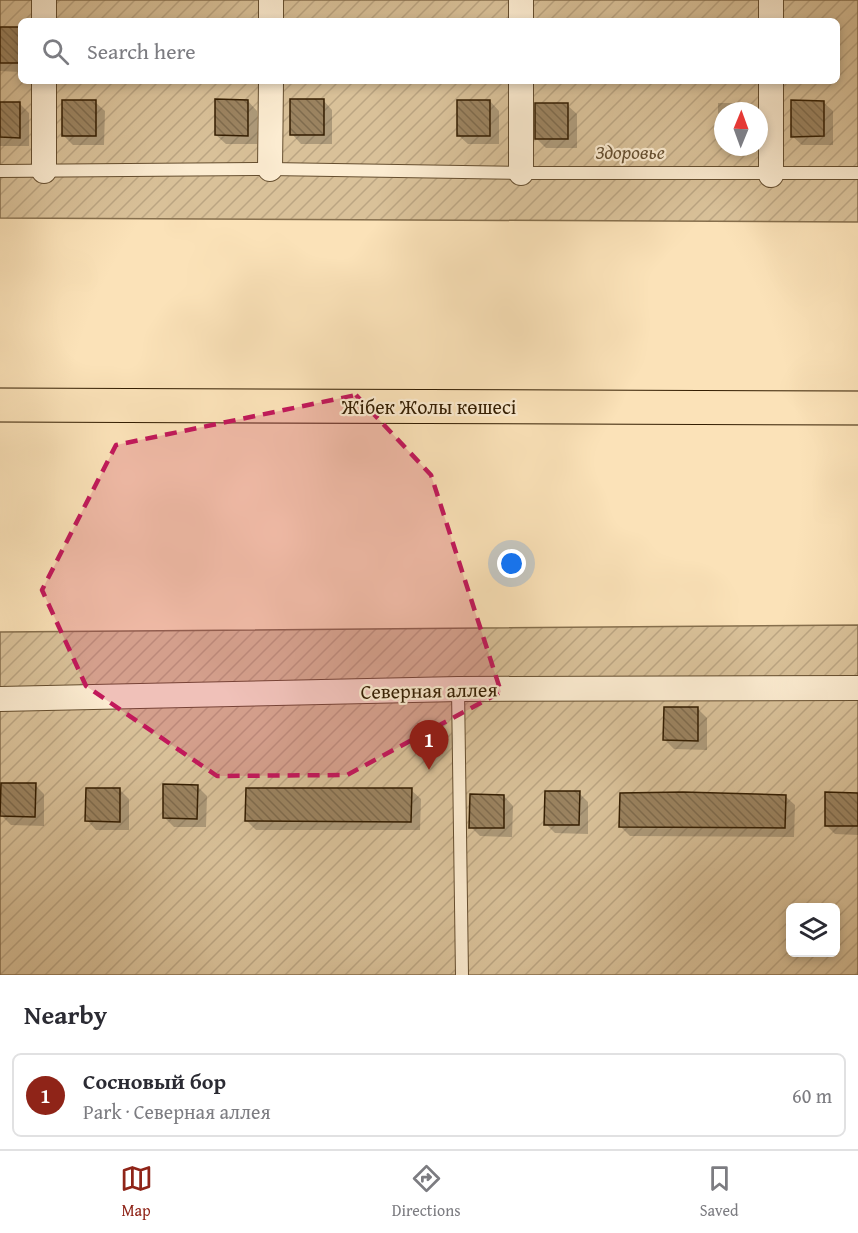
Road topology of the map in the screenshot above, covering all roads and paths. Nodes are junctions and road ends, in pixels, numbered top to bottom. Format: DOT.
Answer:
graph roads {
  1 [pos="44,0"];
  2 [pos="271,0"];
  3 [pos="521,0"];
  4 [pos="771,0"];
  5 [pos="44,18"];
  6 [pos="271,18"];
  7 [pos="521,18"];
  8 [pos="771,18"];
  9 [pos="44,84"];
  10 [pos="271,84"];
  11 [pos="521,84"];
  12 [pos="771,84"];
  13 [pos="270,169"];
  14 [pos="0,171"];
  15 [pos="44,171"];
  16 [pos="521,173"];
  17 [pos="858,173"];
  18 [pos="771,175"];
  19 [pos="0,405"];
  20 [pos="858,408"];
  21 [pos="858,688"];
  22 [pos="458,689"];
  23 [pos="0,699"];
  24 [pos="462,975"];
  1 -- 5 [label="street"];
  2 -- 6 [label="street"];
  3 -- 7 [label="street"];
  4 -- 8 [label="street"];
  9 -- 15 [label="street"];
  10 -- 13 [label="street"];
  11 -- 16 [label="street"];
  12 -- 18 [label="street"];
  13 -- 15 [label="lane"];
  13 -- 16 [label="lane"];
  14 -- 15 [label="lane"];
  16 -- 18 [label="lane"];
  17 -- 18 [label="lane"];
  19 -- 20 [label="highway, Жібек Жолы көшесі"];
  21 -- 22 [label="street, Северная аллея"];
  22 -- 23 [label="street, Северная аллея"];
  22 -- 24 [label="lane"];
}
